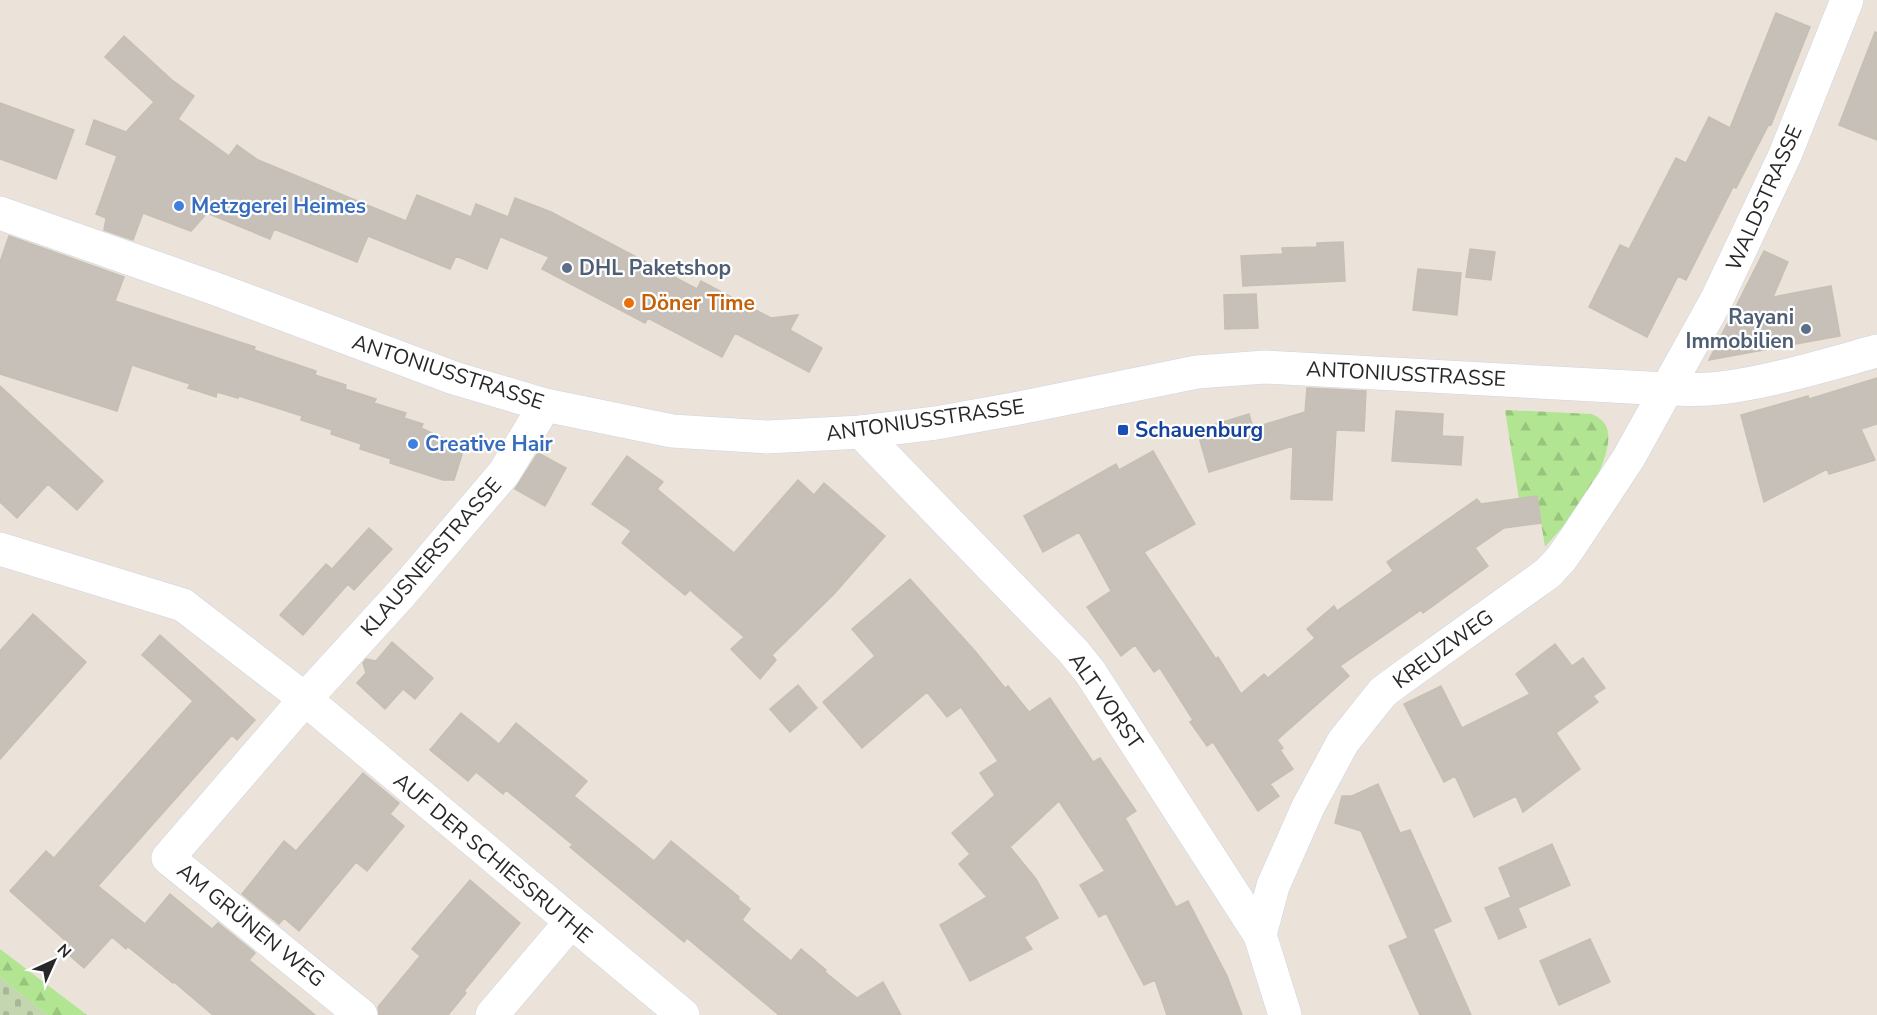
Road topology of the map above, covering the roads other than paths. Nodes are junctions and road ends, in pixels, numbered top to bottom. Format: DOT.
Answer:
graph roads {
  1 [pos="1847,0"];
  2 [pos="0,213"];
  3 [pos="1877,351"];
  4 [pos="1667,388"];
  5 [pos="545,405"];
  6 [pos="861,432"];
  7 [pos="0,549"];
  8 [pos="305,699"];
  9 [pos="168,858"];
  10 [pos="570,923"];
  11 [pos="1260,935"];
  12 [pos="361,1015"];
  13 [pos="492,1015"];
  14 [pos="682,1015"];
  15 [pos="1285,1015"];
  1 -- 4 [label="street, WALDSTRASSE"];
  2 -- 5 [label="street, ANTONIUSSTRASSE"];
  3 -- 4 [label="street, ANTONIUSSTRASSE"];
  4 -- 6 [label="street, ANTONIUSSTRASSE"];
  4 -- 11 [label="street, KREUZWEG"];
  5 -- 6 [label="street, ANTONIUSSTRASSE"];
  5 -- 8 [label="street, KLAUSNERSTRASSE"];
  6 -- 11 [label="street, ALT VORST"];
  7 -- 8 [label="street"];
  8 -- 9 [label="street, KLAUSNERSTRASSE"];
  8 -- 10 [label="street, AUF DER SCHIESSRUTHE"];
  9 -- 12 [label="street, AM GRÜNEN WEG"];
  10 -- 13 [label="street"];
  10 -- 14 [label="street, AUF DER SCHIESSRUTHE"];
  11 -- 15 [label="street, ALT VORST"];
}
